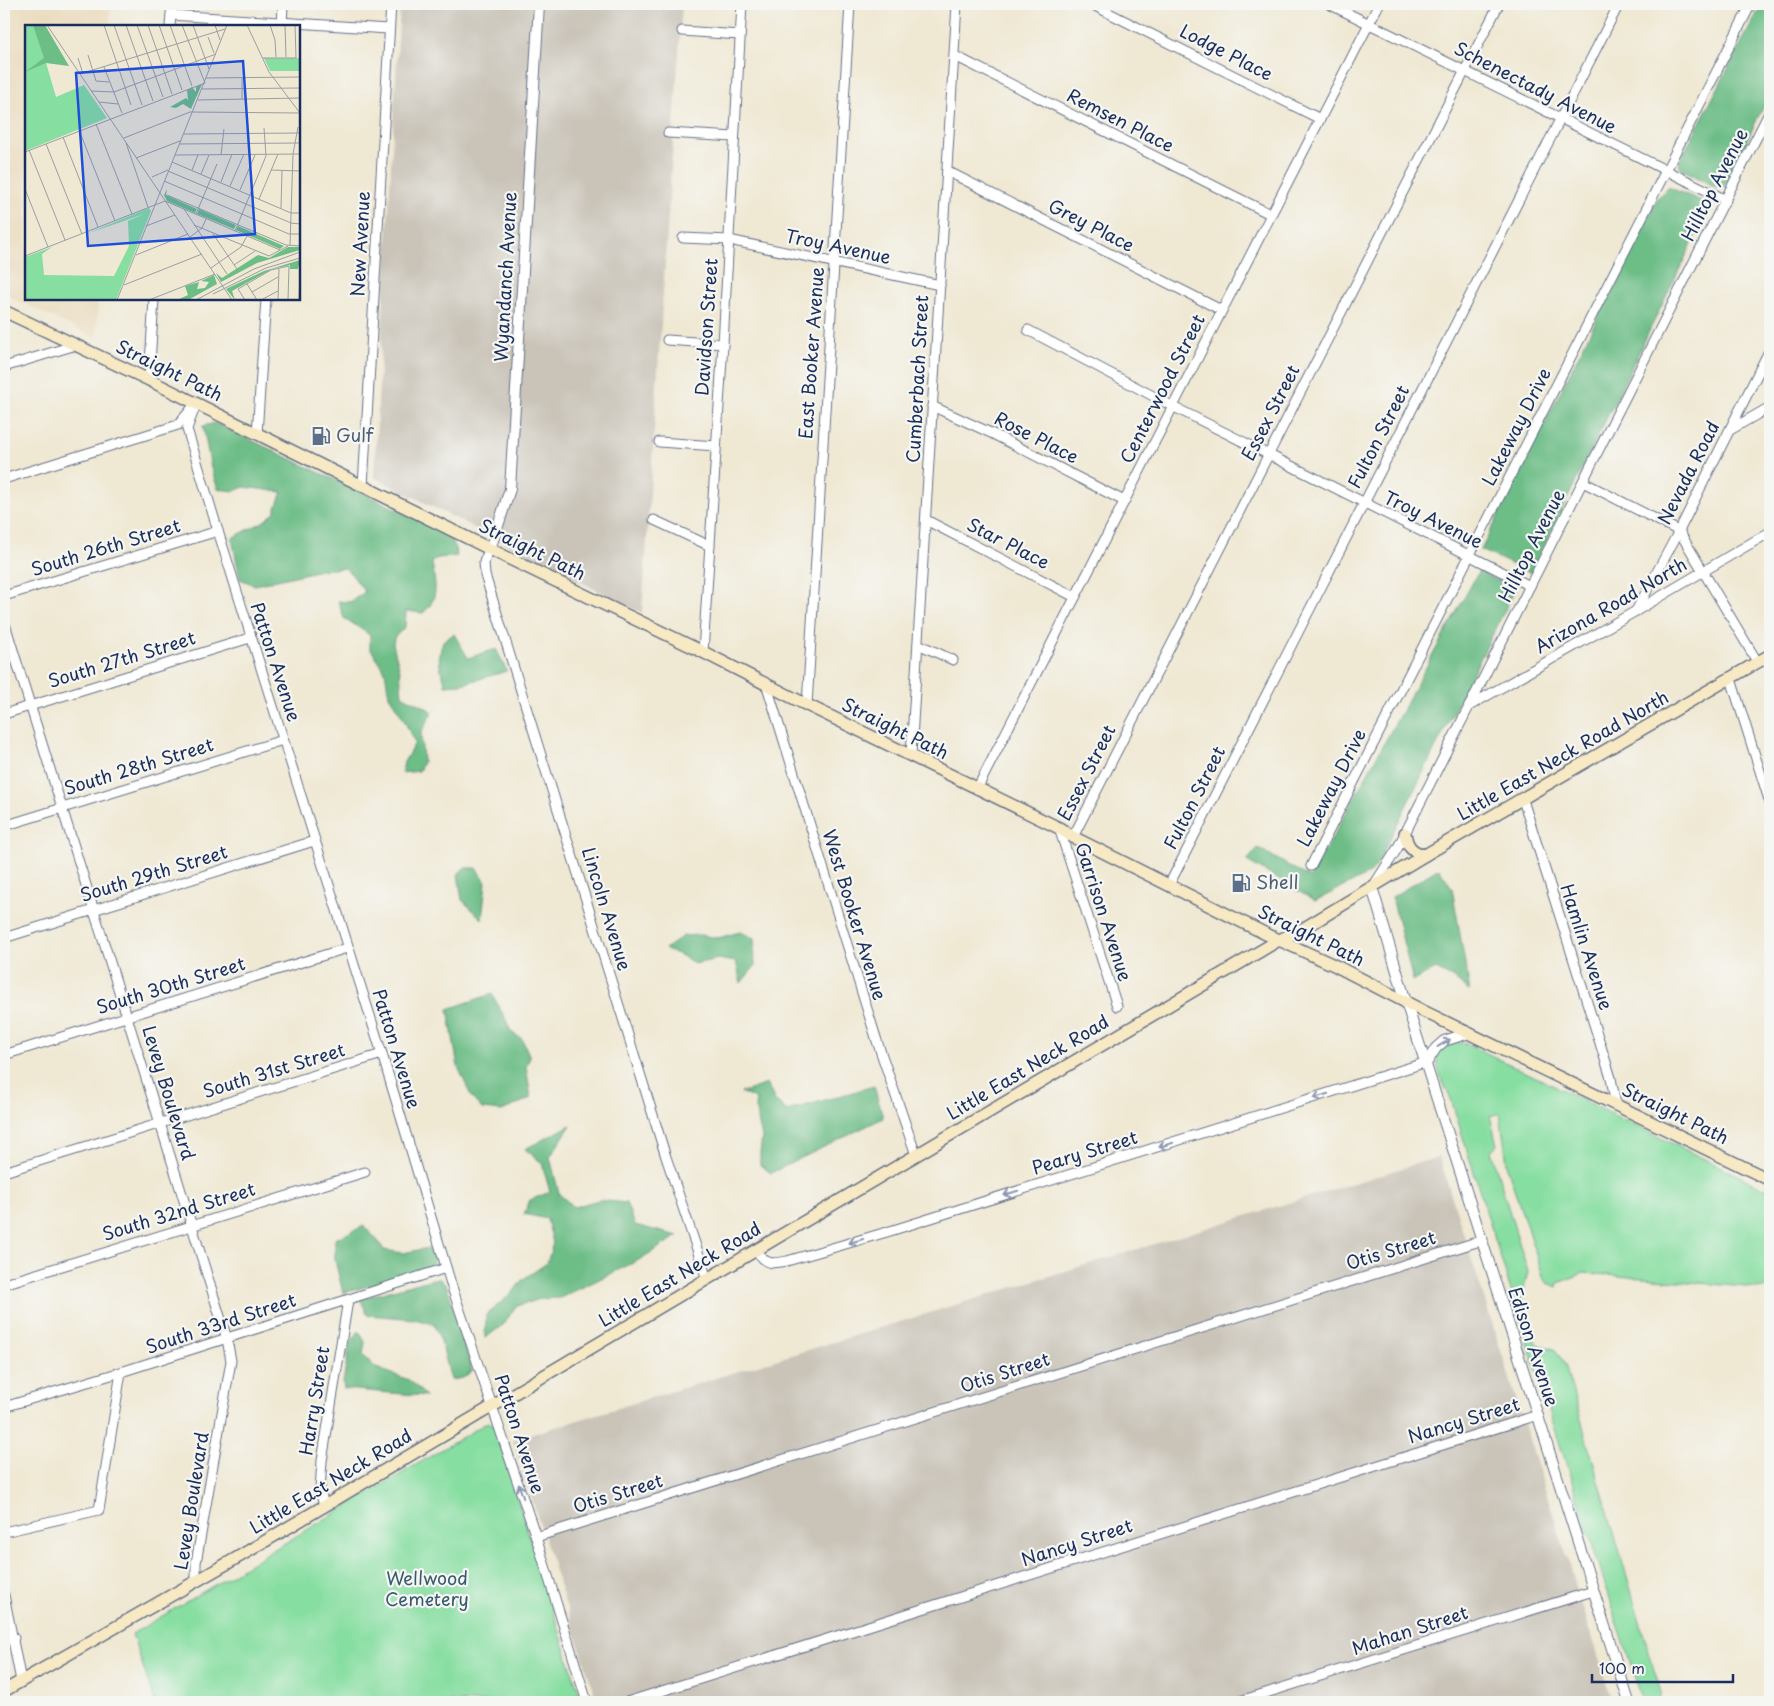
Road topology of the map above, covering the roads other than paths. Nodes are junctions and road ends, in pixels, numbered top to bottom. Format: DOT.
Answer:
graph roads {
  1 [pos="172,4"];
  2 [pos="283,4"];
  3 [pos="390,4"];
  4 [pos="539,4"];
  5 [pos="742,4"];
  6 [pos="850,4"];
  7 [pos="957,4"];
  8 [pos="1091,4"];
  9 [pos="1329,4"];
  10 [pos="1379,4"];
  11 [pos="1499,4"];
  12 [pos="1619,4"];
  13 [pos="1751,4"];
  14 [pos="171,15"];
  15 [pos="282,24"];
  16 [pos="1369,24"];
  17 [pos="170,25"];
  18 [pos="388,29"];
  19 [pos="682,30"];
  20 [pos="740,35"];
  21 [pos="955,56"];
  22 [pos="1465,70"];
  23 [pos="1770,111"];
  24 [pos="1560,118"];
  25 [pos="1320,119"];
  26 [pos="668,133"];
  27 [pos="734,137"];
  28 [pos="947,171"];
  29 [pos="1665,171"];
  30 [pos="1726,200"];
  31 [pos="1270,214"];
  32 [pos="682,238"];
  33 [pos="729,240"];
  34 [pos="834,263"];
  35 [pos="940,285"];
  36 [pos="154,300"];
  37 [pos="266,300"];
  38 [pos="4,310"];
  39 [pos="1221,310"];
  40 [pos="1028,330"];
  41 [pos="666,340"];
  42 [pos="723,344"];
  43 [pos="76,345"];
  44 [pos="1770,349"];
  45 [pos="4,367"];
  46 [pos="149,380"];
  47 [pos="196,404"];
  48 [pos="932,406"];
  49 [pos="1172,406"];
  50 [pos="1770,406"];
  51 [pos="1729,430"];
  52 [pos="257,434"];
  53 [pos="659,442"];
  54 [pos="716,446"];
  55 [pos="1268,454"];
  56 [pos="4,479"];
  57 [pos="1583,482"];
  58 [pos="363,486"];
  59 [pos="1124,502"];
  60 [pos="1364,504"];
  61 [pos="654,520"];
  62 [pos="926,520"];
  63 [pos="218,531"];
  64 [pos="1679,531"];
  65 [pos="1770,532"];
  66 [pos="710,546"];
  67 [pos="490,548"];
  68 [pos="1469,556"];
  69 [pos="1704,571"];
  70 [pos="1530,586"];
  71 [pos="4,596"];
  72 [pos="1075,597"];
  73 [pos="1636,611"];
  74 [pos="4,621"];
  75 [pos="250,638"];
  76 [pos="918,644"];
  77 [pos="703,652"];
  78 [pos="1770,655"];
  79 [pos="953,660"];
  80 [pos="1758,662"];
  81 [pos="1731,679"];
  82 [pos="766,683"];
  83 [pos="807,705"];
  84 [pos="31,706"];
  85 [pos="1468,706"];
  86 [pos="4,714"];
  87 [pos="283,740"];
  88 [pos="911,755"];
  89 [pos="977,789"];
  90 [pos="1523,800"];
  91 [pos="1770,803"];
  92 [pos="63,808"];
  93 [pos="4,826"];
  94 [pos="1059,828"];
  95 [pos="1405,833"];
  96 [pos="1073,837"];
  97 [pos="314,841"];
  98 [pos="1425,856"];
  99 [pos="1310,866"];
  100 [pos="1169,885"];
  101 [pos="1372,887"];
  102 [pos="94,910"];
  103 [pos="4,938"];
  104 [pos="1278,940"];
  105 [pos="347,948"];
  106 [pos="1406,1002"];
  107 [pos="1117,1006"];
  108 [pos="127,1016"];
  109 [pos="1469,1033"];
  110 [pos="382,1054"];
  111 [pos="4,1055"];
  112 [pos="1427,1062"];
  113 [pos="1616,1105"];
  114 [pos="160,1124"];
  115 [pos="916,1155"];
  116 [pos="4,1172"];
  117 [pos="365,1172"];
  118 [pos="1770,1180"];
  119 [pos="191,1225"];
  120 [pos="1483,1240"];
  121 [pos="756,1250"];
  122 [pos="446,1268"];
  123 [pos="707,1279"];
  124 [pos="4,1284"];
  125 [pos="348,1300"];
  126 [pos="227,1339"];
  127 [pos="121,1372"];
  128 [pos="493,1406"];
  129 [pos="4,1407"];
  130 [pos="1538,1415"];
  131 [pos="324,1507"];
  132 [pos="4,1532"];
  133 [pos="536,1536"];
  134 [pos="196,1582"];
  135 [pos="1593,1591"];
  136 [pos="4,1596"];
  137 [pos="14,1638"];
  138 [pos="4,1640"];
  139 [pos="21,1682"];
  140 [pos="4,1691"];
  141 [pos="587,1702"];
  142 [pos="626,1702"];
  143 [pos="1237,1702"];
  144 [pos="1629,1702"];
  1 -- 14 [label="street"];
  2 -- 15 [label="street"];
  3 -- 18 [label="street, New Avenue"];
  4 -- 67 [label="street, Wyandanch Avenue"];
  5 -- 20 [label="street, Davidson Street"];
  6 -- 34 [label="street, East Booker Avenue"];
  7 -- 21 [label="street, Cumberbach Street"];
  8 -- 25 [label="street, Lodge Place"];
  9 -- 16 [label="street, Schenectady Avenue"];
  10 -- 16 [label="street, Centerwood Street"];
  11 -- 22 [label="street, Essex Street"];
  12 -- 24 [label="street, Fulton Street"];
  13 -- 29 [label="street, Lakeway Drive"];
  14 -- 15 [label="street"];
  14 -- 17 [label="street"];
  15 -- 18 [label="street"];
  16 -- 22 [label="street, Schenectady Avenue"];
  16 -- 25 [label="street, Centerwood Street"];
  18 -- 58 [label="street, New Avenue"];
  19 -- 20 [label="street"];
  20 -- 27 [label="street, Davidson Street"];
  21 -- 28 [label="street, Cumberbach Street"];
  21 -- 31 [label="street, Remsen Place"];
  22 -- 24 [label="street, Schenectady Avenue"];
  22 -- 55 [label="street, Essex Street"];
  23 -- 30 [label="street, Hilltop Avenue"];
  24 -- 29 [label="street, Schenectady Avenue"];
  24 -- 60 [label="street, Fulton Street"];
  25 -- 31 [label="street, Centerwood Street"];
  26 -- 27 [label="street"];
  27 -- 33 [label="street, Davidson Street"];
  28 -- 35 [label="street, Cumberbach Street"];
  28 -- 39 [label="street, Grey Place"];
  29 -- 30 [label="street, Schenectady Avenue"];
  29 -- 68 [label="street, Lakeway Drive"];
  30 -- 57 [label="street, Hilltop Avenue"];
  31 -- 39 [label="street, Centerwood Street"];
  32 -- 33 [label="street, Troy Avenue"];
  33 -- 34 [label="street, Troy Avenue"];
  33 -- 42 [label="street, Davidson Street"];
  34 -- 35 [label="street, Troy Avenue"];
  34 -- 83 [label="street, East Booker Avenue"];
  35 -- 48 [label="street, Cumberbach Street"];
  36 -- 46 [label="street"];
  37 -- 52 [label="street"];
  38 -- 43 [label="main road, Straight Path"];
  39 -- 49 [label="street, Centerwood Street"];
  40 -- 49 [label="street, Troy Avenue"];
  41 -- 42 [label="street"];
  42 -- 54 [label="street, Davidson Street"];
  43 -- 45 [label="street"];
  43 -- 46 [label="main road, Straight Path"];
  44 -- 51 [label="street, Nevada Road"];
  46 -- 47 [label="main road, Straight Path"];
  47 -- 52 [label="main road, Straight Path"];
  47 -- 56 [label="street"];
  47 -- 63 [label="street, Patton Avenue"];
  48 -- 59 [label="street, Rose Place"];
  48 -- 62 [label="street, Cumberbach Street"];
  49 -- 55 [label="street, Troy Avenue"];
  49 -- 59 [label="street, Centerwood Street"];
  50 -- 51 [label="street"];
  51 -- 64 [label="street, Nevada Road"];
  52 -- 58 [label="main road, Straight Path"];
  53 -- 54 [label="street"];
  54 -- 66 [label="street, Davidson Street"];
  55 -- 60 [label="street, Troy Avenue"];
  55 -- 96 [label="street, Essex Street"];
  57 -- 64 [label="street"];
  57 -- 70 [label="street, Hilltop Avenue"];
  58 -- 67 [label="main road, Straight Path"];
  59 -- 72 [label="street, Centerwood Street"];
  60 -- 68 [label="street, Troy Avenue"];
  60 -- 100 [label="street, Fulton Street"];
  61 -- 66 [label="street"];
  62 -- 72 [label="street, Star Place"];
  62 -- 76 [label="street, Cumberbach Street"];
  63 -- 71 [label="street, South 26th Street"];
  63 -- 75 [label="street, Patton Avenue"];
  64 -- 69 [label="street"];
  64 -- 73 [label="street, Nevada Road"];
  65 -- 69 [label="street, Arizona Road North"];
  66 -- 77 [label="street, Davidson Street"];
  67 -- 77 [label="main road, Straight Path"];
  67 -- 123 [label="street, Lincoln Avenue"];
  68 -- 70 [label="street, Troy Avenue"];
  68 -- 99 [label="street, Lakeway Drive"];
  69 -- 73 [label="street, Arizona Road North"];
  69 -- 80 [label="street"];
  70 -- 85 [label="street, Hilltop Avenue"];
  72 -- 89 [label="street, Centerwood Street"];
  73 -- 85 [label="street, Arizona Road North"];
  74 -- 84 [label="street, Levey Boulevard"];
  75 -- 84 [label="street, South 27th Street"];
  75 -- 87 [label="street, Patton Avenue"];
  76 -- 79 [label="street"];
  76 -- 88 [label="street, Cumberbach Street"];
  77 -- 82 [label="main road, Straight Path"];
  78 -- 80 [label="main road, Little East Neck Road North"];
  80 -- 81 [label="main road, Little East Neck Road North"];
  81 -- 90 [label="main road, Little East Neck Road North"];
  81 -- 91 [label="street"];
  82 -- 83 [label="main road, Straight Path"];
  82 -- 115 [label="street, West Booker Avenue"];
  83 -- 88 [label="main road, Straight Path"];
  84 -- 86 [label="street, South 27th Street"];
  84 -- 92 [label="street, Levey Boulevard"];
  85 -- 95 [label="street, Hilltop Avenue"];
  87 -- 92 [label="street, South 28th Street"];
  87 -- 97 [label="street, Patton Avenue"];
  88 -- 89 [label="main road, Straight Path"];
  89 -- 94 [label="main road, Straight Path"];
  90 -- 98 [label="main road, Little East Neck Road North"];
  90 -- 113 [label="street, Hamlin Avenue"];
  92 -- 93 [label="street, South 28th Street"];
  92 -- 102 [label="street, Levey Boulevard"];
  94 -- 96 [label="main road, Straight Path"];
  94 -- 107 [label="street, Garrison Avenue"];
  95 -- 98 [label="main road"];
  95 -- 101 [label="street, Hilltop Avenue"];
  96 -- 100 [label="main road, Straight Path"];
  97 -- 102 [label="street, South 29th Street"];
  97 -- 105 [label="street, Patton Avenue"];
  98 -- 101 [label="main road, Little East Neck Road North"];
  100 -- 104 [label="main road, Straight Path"];
  101 -- 104 [label="main road, Little East Neck Road"];
  101 -- 106 [label="street"];
  102 -- 103 [label="street, South 29th Street"];
  102 -- 108 [label="street, Levey Boulevard"];
  104 -- 106 [label="main road, Straight Path"];
  104 -- 115 [label="main road, Little East Neck Road"];
  105 -- 108 [label="street, South 30th Street"];
  105 -- 110 [label="street, Patton Avenue"];
  106 -- 109 [label="main road, Straight Path"];
  106 -- 112 [label="street, Edison Avenue"];
  108 -- 111 [label="street, South 30th Street"];
  108 -- 114 [label="street, Levey Boulevard"];
  112 -- 109 [label="street, one-way"];
  109 -- 113 [label="main road, Straight Path"];
  110 -- 114 [label="street, South 31st Street"];
  110 -- 122 [label="street, Patton Avenue"];
  112 -- 120 [label="street, Edison Avenue"];
  112 -- 121 [label="street, Peary Street, one-way"];
  113 -- 118 [label="main road, Straight Path"];
  114 -- 116 [label="street, South 31st Street"];
  114 -- 119 [label="street, Levey Boulevard"];
  115 -- 121 [label="main road, Little East Neck Road"];
  117 -- 119 [label="street, South 32nd Street"];
  119 -- 124 [label="street, South 32nd Street"];
  119 -- 126 [label="street, Levey Boulevard"];
  120 -- 130 [label="street, Edison Avenue"];
  120 -- 133 [label="street, Otis Street"];
  121 -- 123 [label="main road, Little East Neck Road"];
  122 -- 125 [label="street, South 33rd Street"];
  122 -- 128 [label="street, Patton Avenue"];
  123 -- 128 [label="main road, Little East Neck Road"];
  125 -- 126 [label="street, South 33rd Street"];
  125 -- 131 [label="street, Harry Street"];
  126 -- 127 [label="street, South 33rd Street"];
  126 -- 134 [label="street, Levey Boulevard"];
  127 -- 129 [label="street, South 33rd Street"];
  127 -- 132 [label="street"];
  128 -- 131 [label="main road, Little East Neck Road"];
  133 -- 128 [label="street, Patton Avenue, one-way"];
  130 -- 135 [label="street, Edison Avenue"];
  130 -- 142 [label="street, Nancy Street"];
  131 -- 134 [label="main road, Little East Neck Road"];
  133 -- 141 [label="street, Patton Avenue"];
  134 -- 139 [label="main road, Little East Neck Road"];
  135 -- 143 [label="street, Mahan Street"];
  135 -- 144 [label="street, Edison Avenue"];
  136 -- 137 [label="street"];
  137 -- 138 [label="street"];
  137 -- 139 [label="street"];
  139 -- 140 [label="main road, Little East Neck Road"];
}
